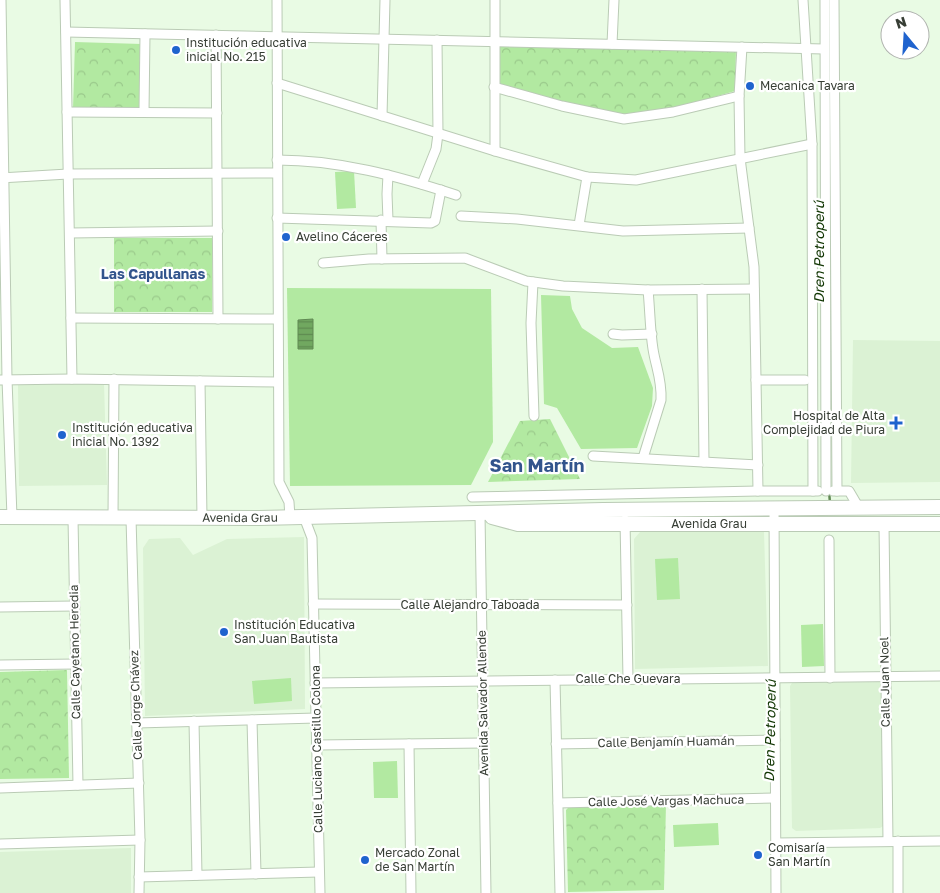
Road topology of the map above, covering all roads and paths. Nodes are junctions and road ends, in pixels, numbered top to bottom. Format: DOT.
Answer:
graph roads {
  1 [pos="1,0"];
  2 [pos="65,0"];
  3 [pos="277,0"];
  4 [pos="385,0"];
  5 [pos="495,0"];
  6 [pos="614,0"];
  7 [pos="803,0"];
  8 [pos="825,0"];
  9 [pos="834,0"];
  10 [pos="66,32"];
  11 [pos="145,34"];
  12 [pos="216,35"];
  13 [pos="277,36"];
  14 [pos="385,39"];
  15 [pos="437,40"];
  16 [pos="494,42"];
  17 [pos="612,44"];
  18 [pos="742,47"];
  19 [pos="805,49"];
  20 [pos="824,49"];
  21 [pos="277,83"];
  22 [pos="494,87"];
  23 [pos="739,96"];
  24 [pos="67,112"];
  25 [pos="144,112"];
  26 [pos="217,113"];
  27 [pos="382,116"];
  28 [pos="438,134"];
  29 [pos="812,144"];
  30 [pos="495,152"];
  31 [pos="740,158"];
  32 [pos="277,160"];
  33 [pos="277,173"];
  34 [pos="68,174"];
  35 [pos="217,174"];
  36 [pos="388,175"];
  37 [pos="587,177"];
  38 [pos="2,178"];
  39 [pos="422,184"];
  40 [pos="441,190"];
  41 [pos="456,195"];
  42 [pos="461,216"];
  43 [pos="277,218"];
  44 [pos="385,220"];
  45 [pos="579,225"];
  46 [pos="749,228"];
  47 [pos="218,231"];
  48 [pos="70,233"];
  49 [pos="382,259"];
  50 [pos="323,263"];
  51 [pos="533,282"];
  52 [pos="702,289"];
  53 [pos="754,289"];
  54 [pos="648,290"];
  55 [pos="71,318"];
  56 [pos="218,319"];
  57 [pos="277,319"];
  58 [pos="613,334"];
  59 [pos="652,334"];
  60 [pos="72,378"];
  61 [pos="114,379"];
  62 [pos="4,380"];
  63 [pos="200,380"];
  64 [pos="756,380"];
  65 [pos="805,380"];
  66 [pos="277,382"];
  67 [pos="534,416"];
  68 [pos="593,456"];
  69 [pos="643,458"];
  70 [pos="704,462"];
  71 [pos="758,465"];
  72 [pos="758,490"];
  73 [pos="813,491"];
  74 [pos="826,491"];
  75 [pos="837,491"];
  76 [pos="472,497"];
  77 [pos="940,507"];
  78 [pos="859,508"];
  79 [pos="774,509"];
  80 [pos="625,510"];
  81 [pos="480,514"];
  82 [pos="6,517"];
  83 [pos="297,517"];
  84 [pos="73,518"];
  85 [pos="113,518"];
  86 [pos="131,518"];
  87 [pos="202,518"];
  88 [pos="884,524"];
  89 [pos="940,524"];
  90 [pos="625,525"];
  91 [pos="774,525"];
  92 [pos="829,540"];
  93 [pos="314,604"];
  94 [pos="482,605"];
  95 [pos="627,605"];
  96 [pos="74,606"];
  97 [pos="0,607"];
  98 [pos="76,664"];
  99 [pos="0,665"];
  100 [pos="940,676"];
  101 [pos="885,677"];
  102 [pos="774,678"];
  103 [pos="830,678"];
  104 [pos="628,679"];
  105 [pos="483,680"];
  106 [pos="555,680"];
  107 [pos="315,683"];
  108 [pos="316,718"];
  109 [pos="252,720"];
  110 [pos="194,721"];
  111 [pos="137,723"];
  112 [pos="775,740"];
  113 [pos="484,743"];
  114 [pos="409,744"];
  115 [pos="556,744"];
  116 [pos="316,745"];
  117 [pos="138,783"];
  118 [pos="78,785"];
  119 [pos="0,788"];
  120 [pos="775,798"];
  121 [pos="558,803"];
  122 [pos="140,840"];
  123 [pos="888,841"];
  124 [pos="898,841"];
  125 [pos="940,841"];
  126 [pos="0,844"];
  127 [pos="776,844"];
  128 [pos="319,872"];
  129 [pos="256,874"];
  130 [pos="197,875"];
  131 [pos="139,877"];
  132 [pos="139,893"];
  133 [pos="320,893"];
  134 [pos="411,893"];
  135 [pos="486,893"];
  136 [pos="560,893"];
  137 [pos="776,893"];
  138 [pos="898,893"];
  1 -- 38 [label="street"];
  2 -- 10 [label="street"];
  3 -- 13 [label="street, Calle Luciano Castillo Colona"];
  4 -- 14 [label="street"];
  5 -- 16 [label="street"];
  6 -- 17 [label="street"];
  7 -- 19 [label="street"];
  8 -- 20 [label="street"];
  9 -- 75 [label="street"];
  10 -- 11 [label="street"];
  10 -- 24 [label="street"];
  11 -- 12 [label="street"];
  11 -- 25 [label="street"];
  12 -- 13 [label="street"];
  12 -- 26 [label="street"];
  13 -- 14 [label="street"];
  13 -- 21 [label="street, Calle Luciano Castillo Colona"];
  14 -- 15 [label="street"];
  14 -- 27 [label="street"];
  15 -- 16 [label="street"];
  15 -- 28 [label="street"];
  16 -- 17 [label="street"];
  16 -- 22 [label="street"];
  17 -- 18 [label="street"];
  18 -- 19 [label="street"];
  18 -- 23 [label="street"];
  19 -- 20 [label="street"];
  19 -- 29 [label="street"];
  20 -- 74 [label="street"];
  21 -- 27 [label="street"];
  21 -- 32 [label="street, Calle Luciano Castillo Colona"];
  22 -- 23 [label="street"];
  22 -- 30 [label="street"];
  23 -- 31 [label="street"];
  24 -- 25 [label="street"];
  24 -- 34 [label="street"];
  25 -- 26 [label="street"];
  26 -- 35 [label="street"];
  27 -- 28 [label="street"];
  28 -- 30 [label="street"];
  28 -- 39 [label="street"];
  29 -- 31 [label="street"];
  29 -- 73 [label="street"];
  30 -- 37 [label="street"];
  31 -- 37 [label="street"];
  31 -- 46 [label="street"];
  32 -- 33 [label="street, Calle Luciano Castillo Colona"];
  32 -- 36 [label="street"];
  33 -- 35 [label="street"];
  33 -- 43 [label="street, Calle Luciano Castillo Colona"];
  34 -- 35 [label="street"];
  34 -- 38 [label="street"];
  34 -- 48 [label="street"];
  35 -- 47 [label="street"];
  36 -- 39 [label="street"];
  36 -- 44 [label="street"];
  37 -- 45 [label="street"];
  38 -- 62 [label="street"];
  39 -- 40 [label="street"];
  40 -- 41 [label="street"];
  40 -- 44 [label="street"];
  42 -- 45 [label="street"];
  43 -- 44 [label="street"];
  43 -- 57 [label="street, Calle Luciano Castillo Colona"];
  44 -- 49 [label="street"];
  45 -- 46 [label="street"];
  46 -- 53 [label="street"];
  47 -- 48 [label="street"];
  47 -- 56 [label="street"];
  48 -- 55 [label="street"];
  49 -- 50 [label="street"];
  49 -- 51 [label="street"];
  51 -- 54 [label="street"];
  51 -- 67 [label="street"];
  52 -- 53 [label="street"];
  52 -- 54 [label="street"];
  52 -- 70 [label="street"];
  53 -- 64 [label="street"];
  54 -- 59 [label="street"];
  55 -- 56 [label="street"];
  55 -- 60 [label="street"];
  56 -- 57 [label="street"];
  57 -- 66 [label="street, Calle Luciano Castillo Colona"];
  58 -- 59 [label="street"];
  59 -- 69 [label="street"];
  60 -- 61 [label="street"];
  60 -- 62 [label="street"];
  61 -- 63 [label="street"];
  61 -- 85 [label="street"];
  62 -- 82 [label="street"];
  63 -- 66 [label="street"];
  63 -- 87 [label="street"];
  64 -- 65 [label="street"];
  64 -- 71 [label="street"];
  66 -- 83 [label="street, Calle Luciano Castillo Colona"];
  68 -- 69 [label="street"];
  69 -- 70 [label="street"];
  70 -- 71 [label="street"];
  71 -- 72 [label="street"];
  72 -- 73 [label="street"];
  72 -- 76 [label="street"];
  73 -- 74 [label="street"];
  74 -- 75 [label="street"];
  75 -- 78 [label="street"];
  77 -- 78 [label="main road, Avenida Grau"];
  78 -- 79 [label="main road, Avenida Grau"];
  79 -- 80 [label="main road, Avenida Grau"];
  79 -- 91 [label="street"];
  80 -- 81 [label="main road, Avenida Grau"];
  80 -- 90 [label="street"];
  81 -- 83 [label="main road, Avenida Grau"];
  81 -- 90 [label="main road, Avenida Grau"];
  81 -- 94 [label="street, Avenida Salvador Allende"];
  82 -- 84 [label="main road, Avenida Grau"];
  83 -- 87 [label="main road, Avenida Grau"];
  83 -- 93 [label="street, Calle Luciano Castillo Colona"];
  84 -- 85 [label="main road, Avenida Grau"];
  84 -- 96 [label="street, Calle Cayetano Heredia"];
  85 -- 86 [label="main road, Avenida Grau"];
  86 -- 87 [label="main road, Avenida Grau"];
  86 -- 111 [label="street, Calle Jorge Chávez"];
  88 -- 89 [label="main road, Avenida Grau"];
  88 -- 91 [label="main road, Avenida Grau"];
  88 -- 101 [label="street, Calle Juan Noel"];
  90 -- 91 [label="main road, Avenida Grau"];
  90 -- 95 [label="street"];
  91 -- 102 [label="street"];
  92 -- 103 [label="street"];
  93 -- 94 [label="street, Calle Alejandro Taboada"];
  93 -- 107 [label="street, Calle Luciano Castillo Colona"];
  94 -- 95 [label="street, Calle Alejandro Taboada"];
  94 -- 105 [label="street, Avenida Salvador Allende"];
  95 -- 104 [label="street"];
  96 -- 97 [label="street"];
  96 -- 98 [label="street, Calle Cayetano Heredia"];
  98 -- 99 [label="street"];
  98 -- 118 [label="street, Calle Cayetano Heredia"];
  100 -- 101 [label="street, Calle Che Guevara"];
  101 -- 103 [label="street, Calle Che Guevara"];
  101 -- 123 [label="street, Calle Juan Noel"];
  102 -- 103 [label="street, Calle Che Guevara"];
  102 -- 104 [label="street, Calle Che Guevara"];
  102 -- 112 [label="street"];
  104 -- 106 [label="street, Calle Che Guevara"];
  105 -- 106 [label="street, Calle Che Guevara"];
  105 -- 107 [label="street, Calle Che Guevara"];
  105 -- 113 [label="street, Avenida Salvador Allende"];
  106 -- 115 [label="street"];
  107 -- 108 [label="street, Calle Luciano Castillo Colona"];
  108 -- 109 [label="street"];
  108 -- 116 [label="street, Calle Luciano Castillo Colona"];
  109 -- 110 [label="street"];
  109 -- 129 [label="street"];
  110 -- 111 [label="street"];
  110 -- 130 [label="street"];
  111 -- 117 [label="street, Calle Jorge Chávez"];
  112 -- 115 [label="street, Calle Benjamín Huamán"];
  112 -- 120 [label="street"];
  113 -- 114 [label="street"];
  113 -- 135 [label="street, Avenida Salvador Allende"];
  114 -- 116 [label="street"];
  114 -- 134 [label="street"];
  115 -- 121 [label="street"];
  116 -- 128 [label="street, Calle Luciano Castillo Colona"];
  117 -- 118 [label="street"];
  117 -- 122 [label="street, Calle Jorge Chávez"];
  118 -- 119 [label="street"];
  120 -- 121 [label="street, Calle José Vargas Machuca"];
  120 -- 127 [label="street"];
  121 -- 136 [label="street"];
  122 -- 126 [label="street"];
  122 -- 131 [label="street, Calle Jorge Chávez"];
  123 -- 124 [label="street"];
  123 -- 127 [label="street"];
  124 -- 125 [label="street"];
  124 -- 138 [label="street"];
  127 -- 137 [label="street"];
  128 -- 129 [label="street"];
  128 -- 133 [label="street, Calle Luciano Castillo Colona"];
  129 -- 130 [label="street"];
  130 -- 131 [label="street"];
  131 -- 132 [label="street, Calle Jorge Chávez"];
}
